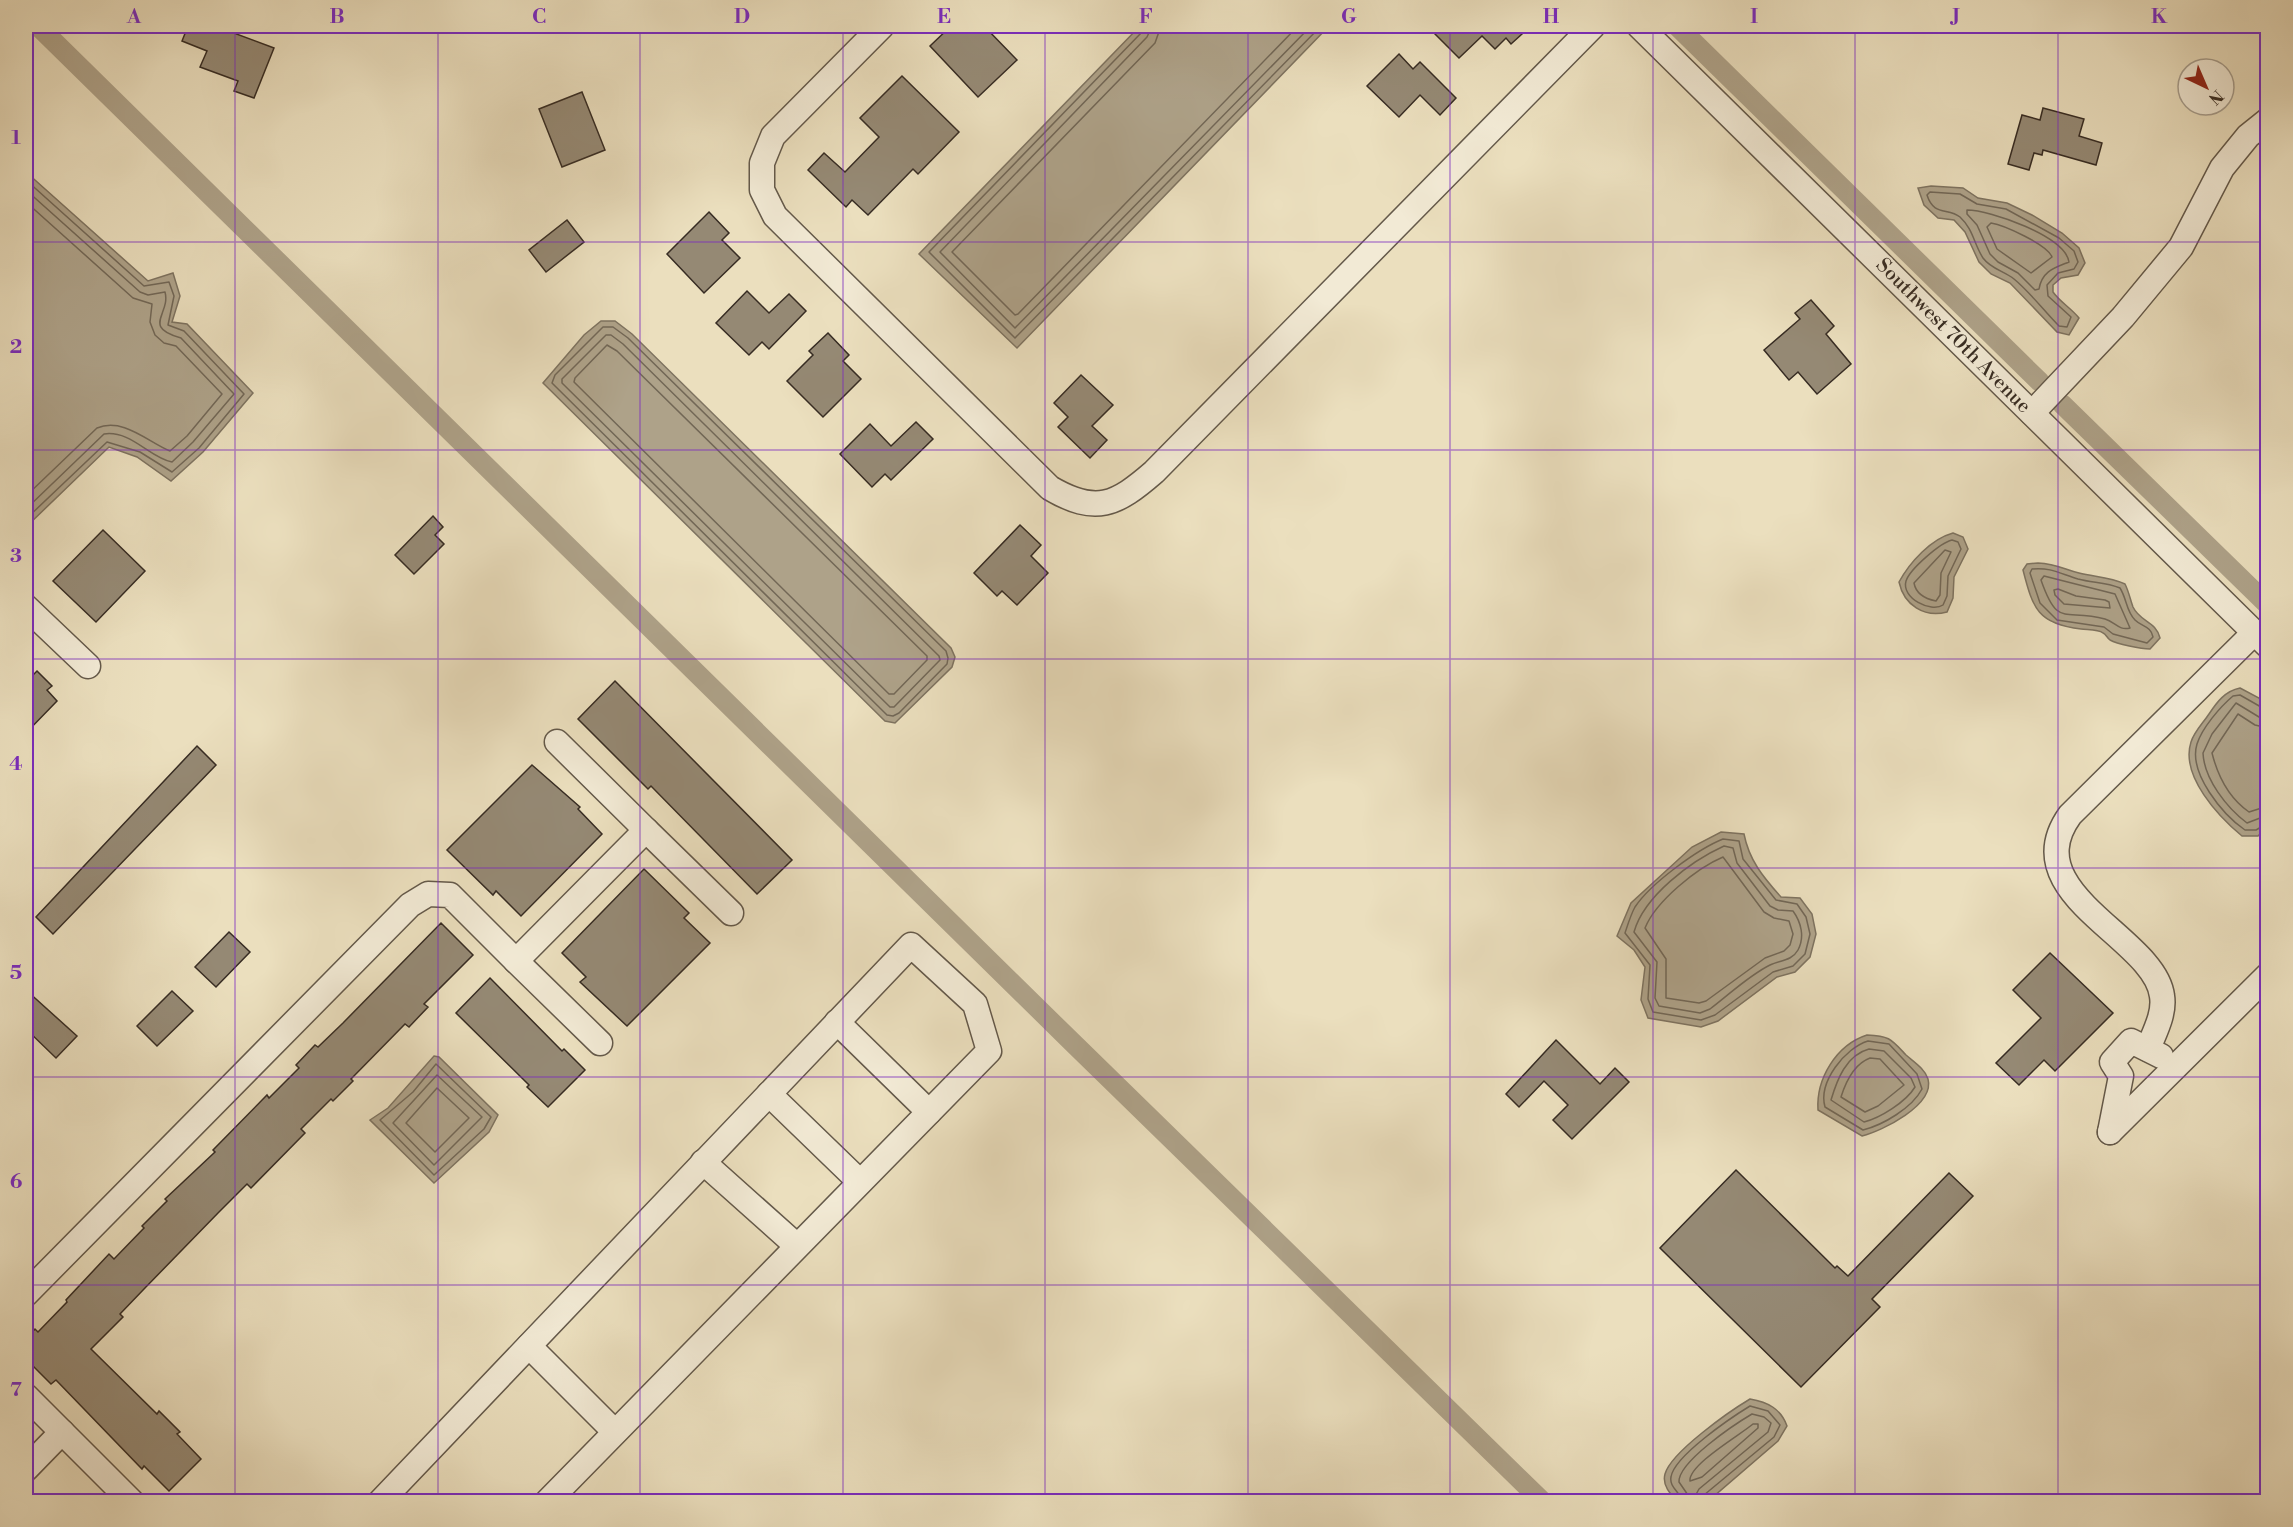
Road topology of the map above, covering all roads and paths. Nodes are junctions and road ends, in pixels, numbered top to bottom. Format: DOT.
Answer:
graph roads {
  1 [pos="882,26"];
  2 [pos="1593,26"];
  3 [pos="1639,26"];
  4 [pos="2268,120"];
  5 [pos="2032,413"];
  6 [pos="26,607"];
  7 [pos="2261,640"];
  8 [pos="88,666"];
  9 [pos="557,742"];
  10 [pos="646,830"];
  11 [pos="731,913"];
  12 [pos="516,961"];
  13 [pos="2268,975"];
  14 [pos="837,1022"];
  15 [pos="600,1043"];
  16 [pos="2148,1049"];
  17 [pos="2178,1064"];
  18 [pos="770,1094"];
  19 [pos="929,1112"];
  20 [pos="704,1162"];
  21 [pos="860,1182"];
  22 [pos="797,1246"];
  23 [pos="26,1294"];
  24 [pos="529,1346"];
  25 [pos="26,1396"];
  26 [pos="62,1432"];
  27 [pos="615,1432"];
  28 [pos="26,1469"];
  29 [pos="132,1502"];
  30 [pos="381,1502"];
  31 [pos="547,1502"];
  1 -- 2 [label="street"];
  3 -- 5 [label="street, Southwest 70th Avenue"];
  4 -- 5 [label="street"];
  5 -- 7 [label="street, Southwest 70th Avenue"];
  6 -- 8 [label="street"];
  7 -- 16 [label="street"];
  9 -- 10 [label="street"];
  10 -- 11 [label="street"];
  10 -- 12 [label="street"];
  12 -- 15 [label="street"];
  12 -- 23 [label="street"];
  13 -- 17 [label="street"];
  14 -- 18 [label="street"];
  14 -- 19 [label="street"];
  14 -- 19 [label="street"];
  16 -- 17 [label="street"];
  16 -- 17 [label="street"];
  18 -- 20 [label="street"];
  18 -- 21 [label="street"];
  19 -- 21 [label="street"];
  20 -- 22 [label="street"];
  20 -- 24 [label="street"];
  21 -- 22 [label="street"];
  22 -- 27 [label="street"];
  24 -- 27 [label="street"];
  24 -- 30 [label="street"];
  25 -- 26 [label="street"];
  26 -- 28 [label="street"];
  26 -- 29 [label="street"];
  27 -- 31 [label="street"];
}
